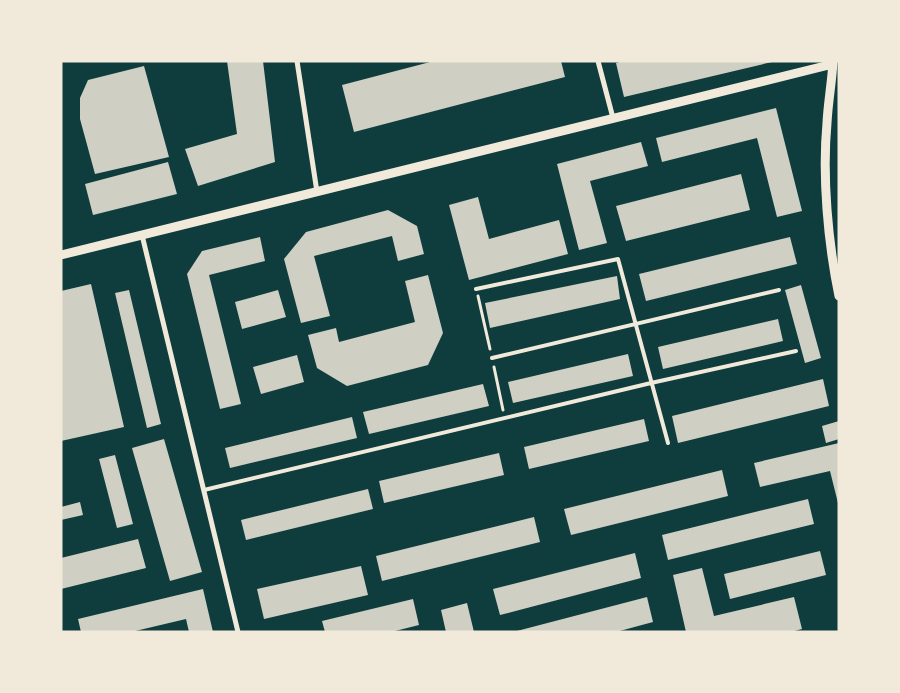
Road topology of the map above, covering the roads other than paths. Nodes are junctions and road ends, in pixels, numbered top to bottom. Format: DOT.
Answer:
graph roads {
  1 [pos="297,61"];
  2 [pos="598,61"];
  3 [pos="833,62"];
  4 [pos="613,118"];
  5 [pos="318,192"];
  6 [pos="142,235"];
  7 [pos="61,255"];
  8 [pos="476,289"];
  9 [pos="778,290"];
  10 [pos="839,296"];
  11 [pos="635,323"];
  12 [pos="796,351"];
  13 [pos="492,358"];
  14 [pos="651,383"];
  15 [pos="668,443"];
  16 [pos="204,490"];
  17 [pos="238,632"];
  1 -- 5 [label="street"];
  2 -- 4 [label="street"];
  3 -- 4 [label="street"];
  3 -- 10 [label="street"];
  4 -- 5 [label="street"];
  5 -- 6 [label="street"];
  6 -- 7 [label="street"];
  6 -- 16 [label="street"];
  8 -- 11 [label="lane"];
  9 -- 11 [label="lane"];
  11 -- 13 [label="lane"];
  11 -- 14 [label="lane"];
  12 -- 14 [label="lane"];
  14 -- 15 [label="lane"];
  14 -- 16 [label="lane"];
  16 -- 17 [label="street"];
}
